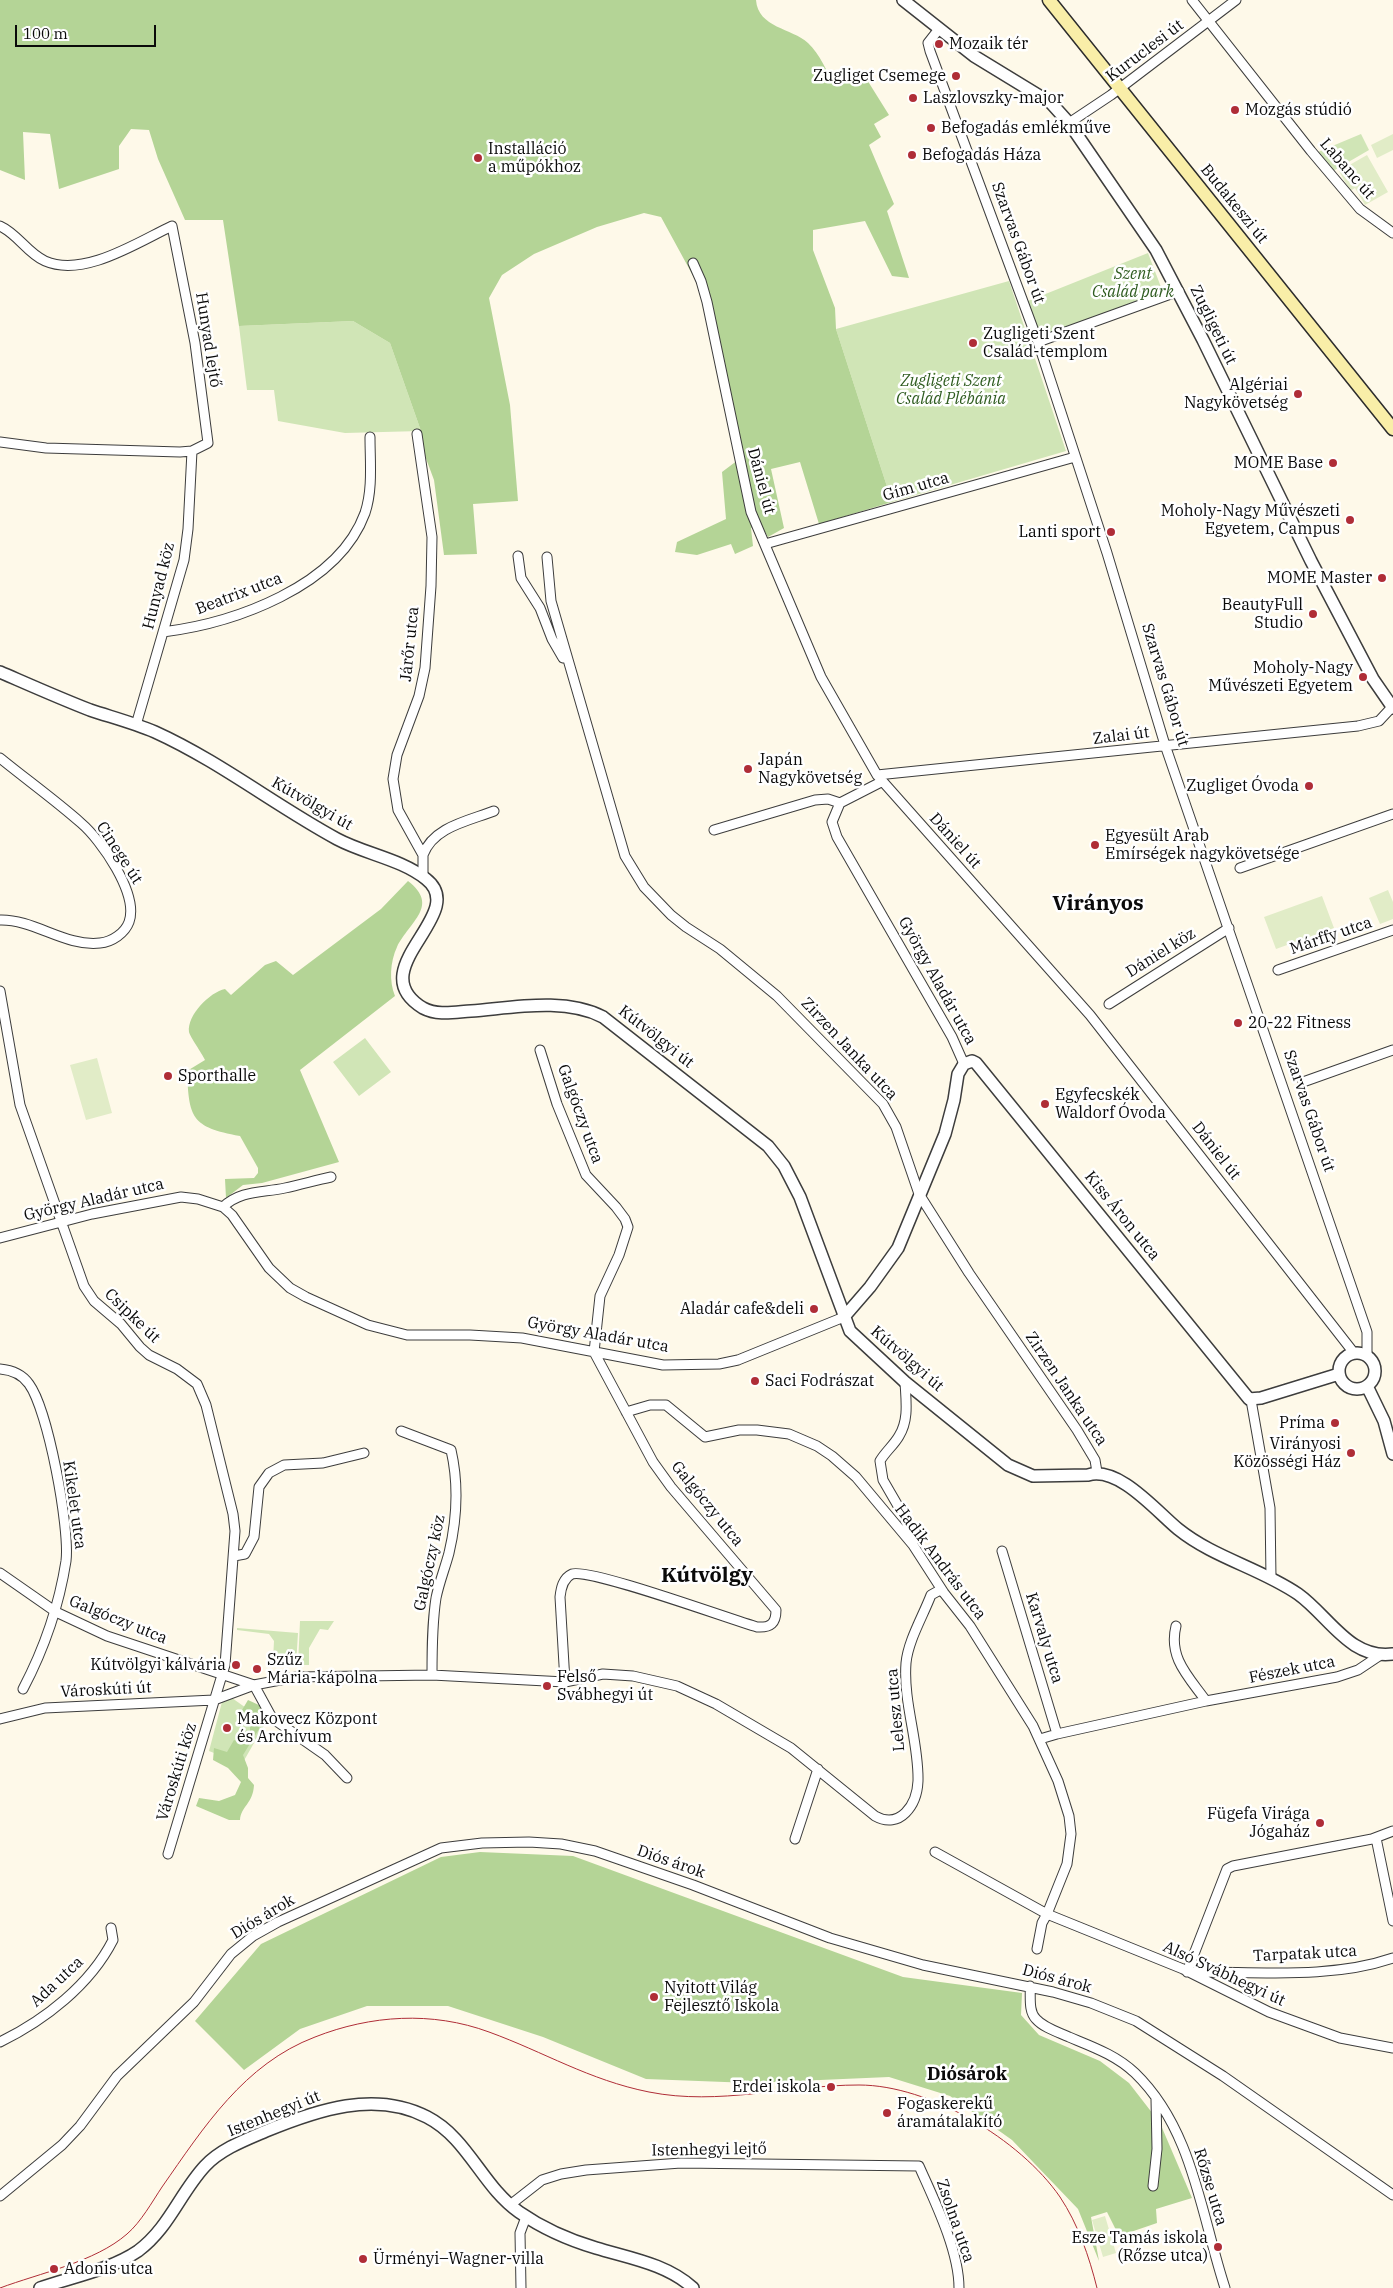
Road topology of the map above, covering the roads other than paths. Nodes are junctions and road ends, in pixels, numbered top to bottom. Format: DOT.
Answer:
graph roads {
  1 [pos="903,0"];
  2 [pos="1049,0"];
  3 [pos="1192,0"];
  4 [pos="1236,0"];
  5 [pos="1209,21"];
  6 [pos="939,29"];
  7 [pos="1120,88"];
  8 [pos="1069,123"];
  9 [pos="0,226"];
  10 [pos="1393,233"];
  11 [pos="693,263"];
  12 [pos="1179,291"];
  13 [pos="1038,342"];
  14 [pos="1393,429"];
  15 [pos="417,434"];
  16 [pos="370,437"];
  17 [pos="0,442"];
  18 [pos="192,451"];
  19 [pos="1075,456"];
  20 [pos="765,544"];
  21 [pos="518,556"];
  22 [pos="547,557"];
  23 [pos="163,632"];
  24 [pos="570,669"];
  25 [pos="0,672"];
  26 [pos="1392,708"];
  27 [pos="136,725"];
  28 [pos="1165,745"];
  29 [pos="0,758"];
  30 [pos="879,778"];
  31 [pos="840,803"];
  32 [pos="494,811"];
  33 [pos="1393,814"];
  34 [pos="714,830"];
  35 [pos="422,855"];
  36 [pos="1240,868"];
  37 [pos="423,876"];
  38 [pos="0,920"];
  39 [pos="1228,928"];
  40 [pos="1393,930"];
  41 [pos="1278,970"];
  42 [pos="0,991"];
  43 [pos="1109,1004"];
  44 [pos="540,1050"];
  45 [pos="1393,1050"];
  46 [pos="964,1064"];
  47 [pos="1303,1082"];
  48 [pos="331,1176"];
  49 [pos="919,1194"];
  50 [pos="223,1207"];
  51 [pos="61,1222"];
  52 [pos="0,1238"];
  53 [pos="844,1317"];
  54 [pos="594,1352"];
  55 [pos="1354,1353"];
  56 [pos="1367,1356"];
  57 [pos="0,1369"];
  58 [pos="1339,1374"];
  59 [pos="905,1382"];
  60 [pos="1367,1386"];
  61 [pos="1251,1400"];
  62 [pos="626,1412"];
  63 [pos="402,1432"];
  64 [pos="364,1453"];
  65 [pos="1393,1454"];
  66 [pos="1097,1472"];
  67 [pos="914,1545"];
  68 [pos="1002,1551"];
  69 [pos="234,1556"];
  70 [pos="0,1573"];
  71 [pos="1271,1578"];
  72 [pos="944,1593"];
  73 [pos="56,1612"];
  74 [pos="1176,1626"];
  75 [pos="1393,1654"];
  76 [pos="1379,1656"];
  77 [pos="222,1675"];
  78 [pos="432,1675"];
  79 [pos="565,1682"];
  80 [pos="254,1685"];
  81 [pos="23,1689"];
  82 [pos="214,1700"];
  83 [pos="1206,1701"];
  84 [pos="0,1719"];
  85 [pos="1057,1734"];
  86 [pos="1040,1739"];
  87 [pos="818,1769"];
  88 [pos="348,1778"];
  89 [pos="1393,1831"];
  90 [pos="1376,1838"];
  91 [pos="795,1839"];
  92 [pos="935,1852"];
  93 [pos="168,1854"];
  94 [pos="1047,1914"];
  95 [pos="1393,1921"];
  96 [pos="110,1928"];
  97 [pos="1037,1949"];
  98 [pos="1393,1958"];
  99 [pos="1187,1972"];
  100 [pos="1030,1986"];
  101 [pos="0,2042"];
  102 [pos="1393,2048"];
  103 [pos="1156,2099"];
  104 [pos="918,2166"];
  105 [pos="1153,2186"];
  106 [pos="1393,2195"];
  107 [pos="0,2196"];
  108 [pos="510,2205"];
  109 [pos="526,2217"];
  110 [pos="61,2285"];
  111 [pos="40,2288"];
  112 [pos="521,2288"];
  113 [pos="693,2288"];
  114 [pos="959,2288"];
  115 [pos="1225,2288"];
  1 -- 6 [label="street, Zugligeti út"];
  2 -- 7 [label="main road, Budakeszi út"];
  3 -- 5 [label="street, Labanc út"];
  4 -- 5 [label="street, Kuruclesi út"];
  5 -- 7 [label="street, Kuruclesi út"];
  5 -- 10 [label="street, Labanc út"];
  6 -- 8 [label="street, Zugligeti út"];
  6 -- 13 [label="street, Szarvas Gábor út"];
  7 -- 8 [label="street, Kuruclesi út"];
  7 -- 14 [label="main road, Budakeszi út"];
  8 -- 12 [label="street, Zugligeti út"];
  9 -- 18 [label="street, Hunyad lejtő"];
  11 -- 20 [label="street, Dániel út"];
  12 -- 13 [label="street"];
  12 -- 26 [label="street, Zugligeti út"];
  13 -- 19 [label="street, Szarvas Gábor út"];
  15 -- 35 [label="street, Járőr utca"];
  16 -- 23 [label="street, Beatrix utca"];
  17 -- 18 [label="street"];
  18 -- 23 [label="street, Hunyad köz"];
  19 -- 20 [label="street, Gím utca"];
  19 -- 28 [label="street, Szarvas Gábor út"];
  20 -- 30 [label="street, Dániel út"];
  21 -- 24 [label="street, Zirzen Janka utca"];
  22 -- 24 [label="street, Zirzen Janka utca"];
  23 -- 27 [label="street, Hunyad köz"];
  24 -- 49 [label="street, Zirzen Janka utca"];
  25 -- 27 [label="street, Kútvölgyi út"];
  26 -- 28 [label="street, Zalai út"];
  27 -- 37 [label="street, Kútvölgyi út"];
  28 -- 30 [label="street, Zalai út"];
  28 -- 39 [label="street, Szarvas Gábor út"];
  29 -- 38 [label="street, Cinege út"];
  30 -- 31 [label="street, Zalai út"];
  30 -- 55 [label="street, Dániel út"];
  31 -- 34 [label="street"];
  31 -- 46 [label="street, György Aladár utca"];
  32 -- 35 [label="street"];
  33 -- 36 [label="street"];
  35 -- 37 [label="street, Járőr utca"];
  37 -- 53 [label="street, Kútvölgyi út"];
  39 -- 43 [label="street, Dániel köz"];
  39 -- 56 [label="street, Szarvas Gábor út"];
  40 -- 41 [label="street, Márffy utca"];
  42 -- 51 [label="street, Csipke út"];
  44 -- 54 [label="street, Galgóczy utca"];
  45 -- 47 [label="street"];
  46 -- 49 [label="street, György Aladár utca"];
  46 -- 61 [label="street, Kiss Áron utca"];
  48 -- 50 [label="street"];
  49 -- 53 [label="street, György Aladár utca"];
  49 -- 66 [label="street, Zirzen Janka utca"];
  50 -- 51 [label="street, György Aladár utca"];
  50 -- 54 [label="street, György Aladár utca"];
  51 -- 52 [label="street, György Aladár utca"];
  51 -- 69 [label="street, Csipke út"];
  53 -- 54 [label="street, György Aladár utca"];
  53 -- 59 [label="street, Kútvölgyi út"];
  54 -- 62 [label="street, Galgóczy utca"];
  55 -- 56 [label="street"];
  55 -- 58 [label="street"];
  56 -- 60 [label="street"];
  57 -- 73 [label="street, Kikelet utca"];
  58 -- 60 [label="street"];
  58 -- 61 [label="street"];
  59 -- 66 [label="street, Kútvölgyi út"];
  59 -- 67 [label="street"];
  60 -- 65 [label="street"];
  61 -- 71 [label="street"];
  62 -- 67 [label="street, Hadik András utca"];
  62 -- 79 [label="street, Galgóczy utca"];
  63 -- 78 [label="street, Galgóczy köz"];
  64 -- 69 [label="street"];
  66 -- 71 [label="street, Kútvölgyi út"];
  67 -- 72 [label="street, Hadik András utca"];
  68 -- 85 [label="street, Karvaly utca"];
  69 -- 77 [label="street, Csipke út"];
  70 -- 73 [label="street, Galgóczy utca"];
  71 -- 76 [label="street, Kútvölgyi út"];
  72 -- 86 [label="street, Hadik András utca"];
  72 -- 87 [label="street, Lelesz utca"];
  73 -- 77 [label="street, Galgóczy utca"];
  73 -- 81 [label="street, Kikelet utca"];
  74 -- 83 [label="street"];
  75 -- 76 [label="street, Kútvölgyi út"];
  76 -- 83 [label="street, Fészek utca"];
  77 -- 80 [label="street, Galgóczy utca"];
  77 -- 82 [label="street, Városkúti köz"];
  78 -- 79 [label="street"];
  78 -- 80 [label="street"];
  79 -- 87 [label="street"];
  80 -- 82 [label="street, Városkúti út"];
  80 -- 88 [label="street"];
  82 -- 84 [label="street, Városkúti út"];
  82 -- 93 [label="street, Városkúti köz"];
  83 -- 85 [label="street, Fészek utca"];
  85 -- 86 [label="street, Fészek utca"];
  86 -- 94 [label="street, Hadik András utca"];
  87 -- 91 [label="street"];
  89 -- 90 [label="street"];
  90 -- 95 [label="street"];
  90 -- 99 [label="street"];
  92 -- 94 [label="street, Alsó Svábhegyi út"];
  94 -- 97 [label="street"];
  94 -- 99 [label="street, Alsó Svábhegyi út"];
  96 -- 101 [label="street, Ada utca"];
  98 -- 99 [label="street, Tarpatak utca"];
  99 -- 102 [label="street, Alsó Svábhegyi út"];
  100 -- 103 [label="street, Rőzse utca"];
  100 -- 106 [label="street, Diós árok"];
  100 -- 107 [label="street, Diós árok"];
  103 -- 105 [label="street"];
  103 -- 115 [label="street, Rőzse utca"];
  104 -- 108 [label="street, Istenhegyi lejtő"];
  104 -- 114 [label="street, Zsolna utca"];
  108 -- 109 [label="street, Istenhegyi út"];
  108 -- 110 [label="street, Istenhegyi út"];
  109 -- 112 [label="street"];
  109 -- 113 [label="street, Istenhegyi út"];
  110 -- 111 [label="street, Istenhegyi út"];
}
